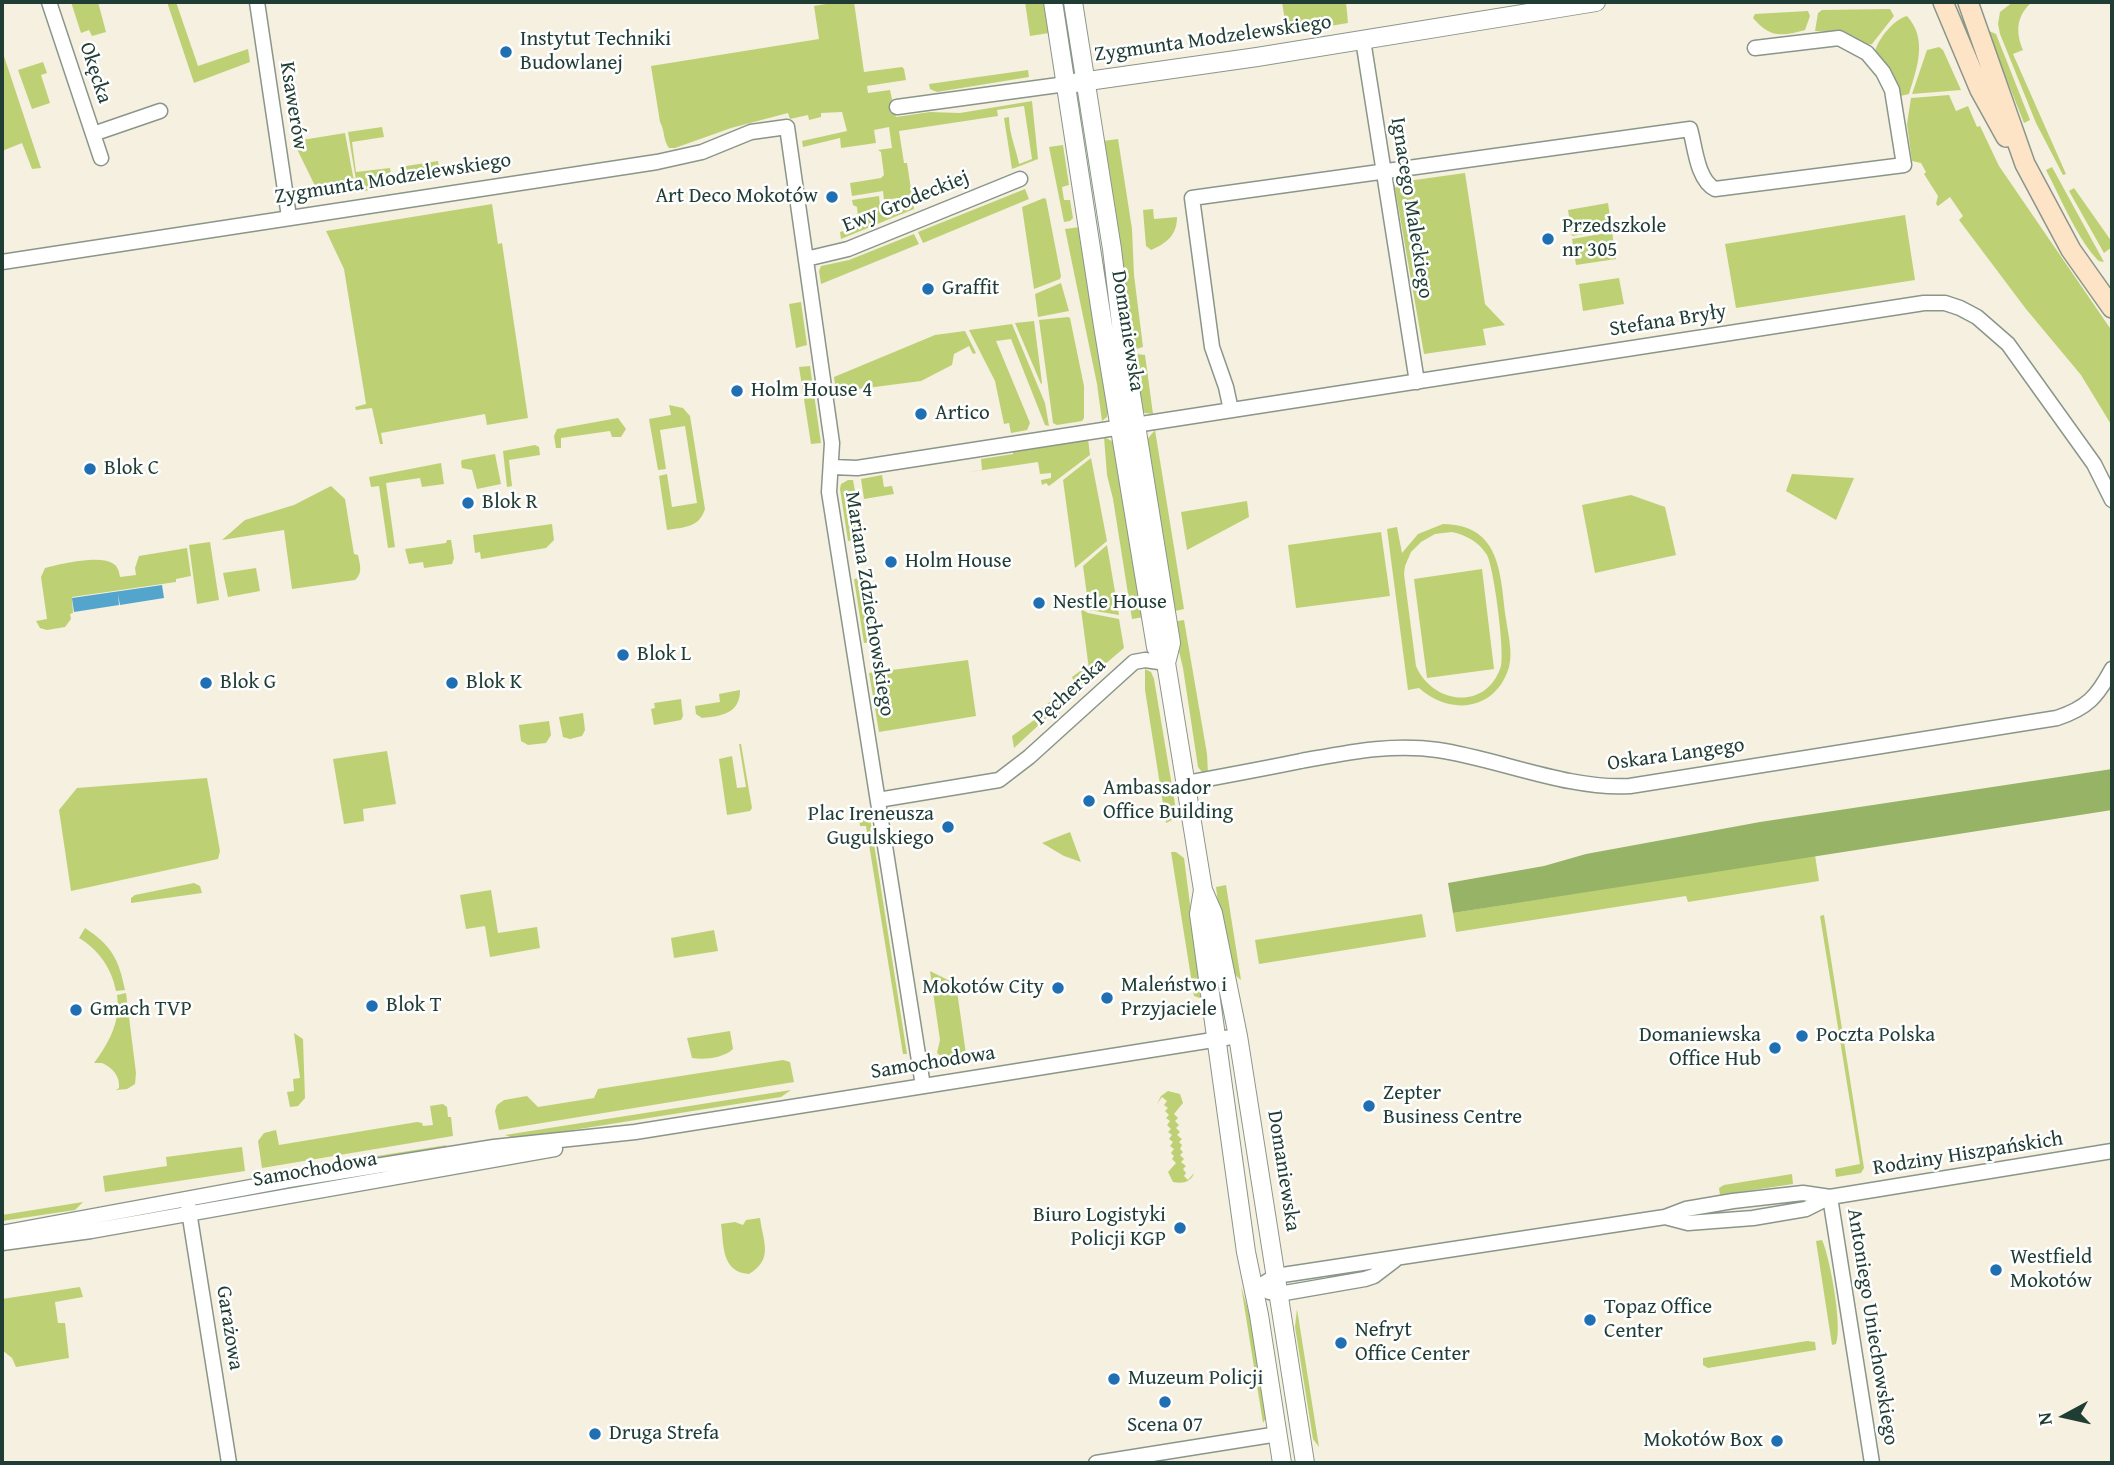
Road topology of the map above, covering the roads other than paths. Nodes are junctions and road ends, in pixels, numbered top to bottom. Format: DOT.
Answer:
graph roads {
  1 [pos="49,2"];
  2 [pos="257,2"];
  3 [pos="1053,2"];
  4 [pos="1073,2"];
  5 [pos="1596,2"];
  6 [pos="1943,2"];
  7 [pos="1968,2"];
  8 [pos="1528,7"];
  9 [pos="1363,40"];
  10 [pos="1755,48"];
  11 [pos="1086,81"];
  12 [pos="1066,84"];
  13 [pos="897,107"];
  14 [pos="160,111"];
  15 [pos="787,127"];
  16 [pos="93,134"];
  17 [pos="101,158"];
  18 [pos="2025,163"];
  19 [pos="1384,172"];
  20 [pos="1020,179"];
  21 [pos="289,217"];
  22 [pos="806,259"];
  23 [pos="2,262"];
  24 [pos="2112,309"];
  25 [pos="1417,382"];
  26 [pos="1231,410"];
  27 [pos="1128,426"];
  28 [pos="832,467"];
  29 [pos="2112,500"];
  30 [pos="1166,663"];
  31 [pos="2112,669"];
  32 [pos="1186,783"];
  33 [pos="878,800"];
  34 [pos="1203,890"];
  35 [pos="1238,1036"];
  36 [pos="1216,1039"];
  37 [pos="923,1086"];
  38 [pos="2112,1151"];
  39 [pos="1830,1197"];
  40 [pos="188,1206"];
  41 [pos="2,1233"];
  42 [pos="2,1243"];
  43 [pos="1396,1259"];
  44 [pos="1276,1276"];
  45 [pos="1253,1290"];
  46 [pos="1279,1294"];
  47 [pos="1278,1434"];
  48 [pos="229,1463"];
  49 [pos="1096,1463"];
  50 [pos="1282,1463"];
  51 [pos="1305,1463"];
  52 [pos="1872,1463"];
  1 -- 16 [label="street, Okęcka"];
  2 -- 21 [label="street, Ksawerów"];
  3 -- 12 [label="street, Domaniewska"];
  4 -- 11 [label="street, Domaniewska"];
  5 -- 8 [label="street, Zygmunta Modzelewskiego"];
  6 -- 18 [label="main road"];
  7 -- 18 [label="main road"];
  8 -- 9 [label="street, Zygmunta Modzelewskiego"];
  9 -- 11 [label="street, Zygmunta Modzelewskiego"];
  9 -- 19 [label="street, Ignacego Maleckiego"];
  10 -- 19 [label="street"];
  11 -- 12 [label="street, Zygmunta Modzelewskiego"];
  11 -- 27 [label="street, Domaniewska"];
  12 -- 13 [label="street"];
  12 -- 27 [label="street, Domaniewska"];
  14 -- 16 [label="street"];
  15 -- 21 [label="street, Zygmunta Modzelewskiego"];
  15 -- 22 [label="street, Mariana Zdziechowskiego"];
  16 -- 17 [label="street, Okęcka"];
  18 -- 24 [label="main road"];
  19 -- 25 [label="street, Ignacego Maleckiego"];
  19 -- 26 [label="street"];
  20 -- 22 [label="street, Ewy Grodeckiej"];
  21 -- 23 [label="street, Zygmunta Modzelewskiego"];
  22 -- 28 [label="street, Mariana Zdziechowskiego"];
  25 -- 26 [label="street, Stefana Bryły"];
  25 -- 29 [label="street, Stefana Bryły"];
  26 -- 27 [label="street, Stefana Bryły"];
  27 -- 28 [label="street, Stefana Bryły"];
  27 -- 30 [label="street, Domaniewska"];
  28 -- 33 [label="street, Mariana Zdziechowskiego"];
  30 -- 32 [label="street, Domaniewska"];
  30 -- 33 [label="street, Pęcherska"];
  31 -- 32 [label="street, Oskara Langego"];
  32 -- 34 [label="street, Domaniewska"];
  33 -- 37 [label="street, Mariana Zdziechowskiego"];
  34 -- 35 [label="street, Domaniewska"];
  34 -- 36 [label="street, Domaniewska"];
  35 -- 36 [label="street, Samochodowa"];
  35 -- 44 [label="street, Domaniewska"];
  36 -- 37 [label="street, Samochodowa"];
  36 -- 45 [label="street, Domaniewska"];
  37 -- 40 [label="street, Samochodowa"];
  38 -- 39 [label="street, Rodziny Hiszpańskich"];
  39 -- 43 [label="street, Rodziny Hiszpańskich"];
  39 -- 52 [label="street, Antoniego Uniechowskiego"];
  40 -- 41 [label="street, Samochodowa"];
  40 -- 42 [label="street, Samochodowa"];
  40 -- 48 [label="street, Garażowa"];
  43 -- 44 [label="street, Rodziny Hiszpańskich"];
  43 -- 46 [label="street, Rodziny Hiszpańskich"];
  44 -- 45 [label="street, Rodziny Hiszpańskich"];
  44 -- 46 [label="street, Domaniewska"];
  45 -- 46 [label="street, Rodziny Hiszpańskich"];
  45 -- 47 [label="street, Domaniewska"];
  46 -- 51 [label="street, Domaniewska"];
  47 -- 49 [label="street"];
  47 -- 50 [label="street, Domaniewska"];
}
